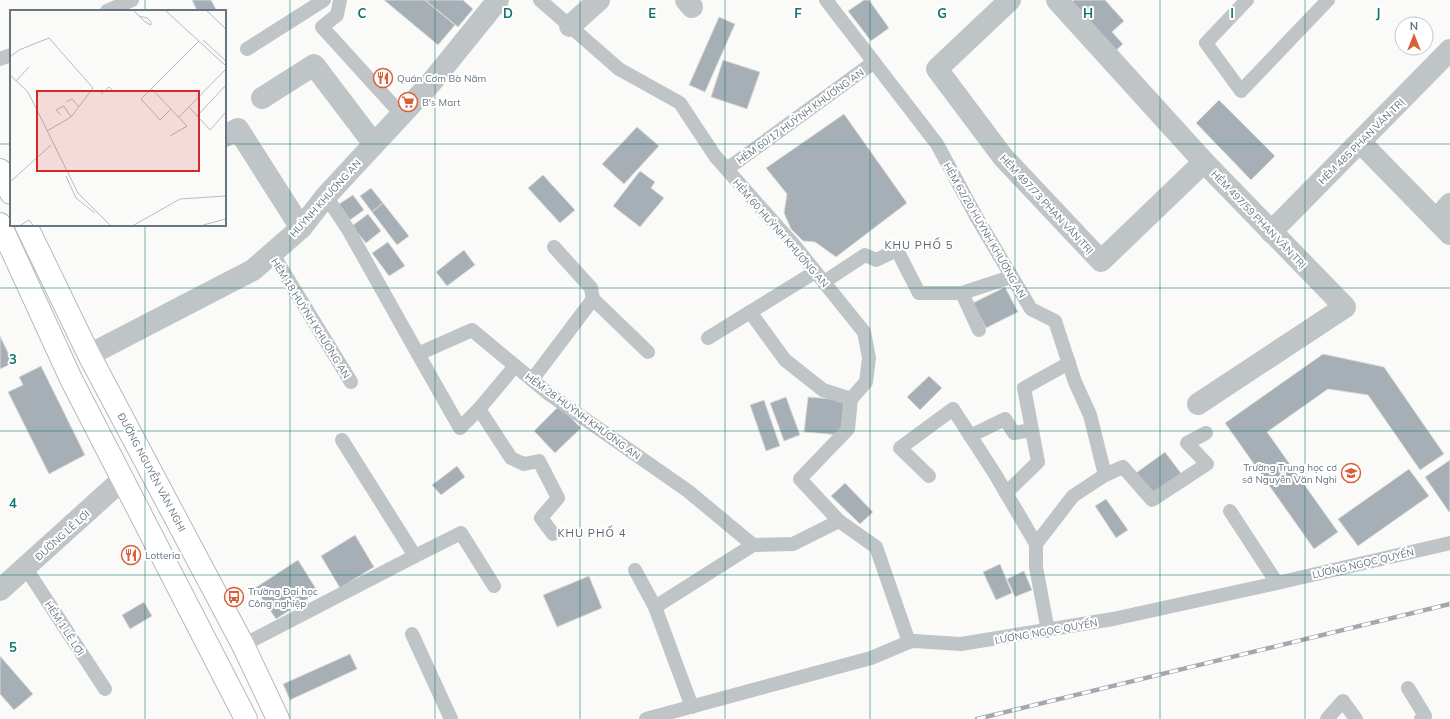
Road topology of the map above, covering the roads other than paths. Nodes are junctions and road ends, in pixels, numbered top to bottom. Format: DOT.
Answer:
graph roads {
  1 [pos="132,0"];
  2 [pos="324,0"];
  3 [pos="340,0"];
  4 [pos="498,0"];
  5 [pos="540,0"];
  6 [pos="599,0"];
  7 [pos="826,0"];
  8 [pos="1010,0"];
  9 [pos="1057,0"];
  10 [pos="1247,0"];
  11 [pos="1328,0"];
  12 [pos="109,10"];
  13 [pos="570,26"];
  14 [pos="247,49"];
  15 [pos="1450,50"];
  16 [pos="10,55"];
  17 [pos="0,60"];
  18 [pos="874,62"];
  19 [pos="262,98"];
  20 [pos="402,115"];
  21 [pos="226,135"];
  22 [pos="1360,142"];
  23 [pos="374,144"];
  24 [pos="1204,162"];
  25 [pos="0,170"];
  26 [pos="727,170"];
  27 [pos="10,191"];
  28 [pos="326,196"];
  29 [pos="1445,219"];
  30 [pos="0,224"];
  31 [pos="26,226"];
  32 [pos="301,228"];
  33 [pos="1271,232"];
  34 [pos="554,247"];
  35 [pos="272,253"];
  36 [pos="820,277"];
  37 [pos="1011,277"];
  38 [pos="962,293"];
  39 [pos="593,299"];
  40 [pos="750,312"];
  41 [pos="979,330"];
  42 [pos="708,338"];
  43 [pos="648,352"];
  44 [pos="418,354"];
  45 [pos="89,355"];
  46 [pos="1069,363"];
  47 [pos="514,366"];
  48 [pos="532,380"];
  49 [pos="351,382"];
  50 [pos="851,399"];
  51 [pos="1198,404"];
  52 [pos="479,409"];
  53 [pos="1032,430"];
  54 [pos="1206,433"];
  55 [pos="970,436"];
  56 [pos="342,440"];
  57 [pos="146,461"];
  58 [pos="1105,475"];
  59 [pos="929,476"];
  60 [pos="123,479"];
  61 [pos="1006,493"];
  62 [pos="1230,511"];
  63 [pos="839,521"];
  64 [pos="553,534"];
  65 [pos="1450,543"];
  66 [pos="1036,544"];
  67 [pos="753,545"];
  68 [pos="415,556"];
  69 [pos="25,567"];
  70 [pos="635,570"];
  71 [pos="1277,583"];
  72 [pos="494,586"];
  73 [pos="0,590"];
  74 [pos="655,607"];
  75 [pos="1048,631"];
  76 [pos="412,634"];
  77 [pos="909,642"];
  78 [pos="243,645"];
  79 [pos="1408,688"];
  80 [pos="105,689"];
  81 [pos="692,707"];
  82 [pos="246,719"];
  83 [pos="278,719"];
  84 [pos="451,719"];
  85 [pos="646,719"];
  86 [pos="1327,719"];
  87 [pos="1356,719"];
  88 [pos="1421,719"];
  1 -- 12 [label="lane"];
  2 -- 14 [label="lane"];
  3 -- 20 [label="lane"];
  4 -- 20 [label="street, HUỲNH KHƯƠNG AN"];
  5 -- 13 [label="lane, HẺM 60 HUỲNH KHƯƠNG AN"];
  6 -- 13 [label="street"];
  7 -- 18 [label="lane, HẺM 62/20 HUỲNH KHƯƠNG AN"];
  8 -- 24 [label="street, HẺM 497/73 PHAN VĂN TRỊ"];
  9 -- 24 [label="street, HẺM 497/59 PHAN VĂN TRỊ"];
  10 -- 11 [label="lane"];
  13 -- 26 [label="lane, HẺM 60 HUỲNH KHƯƠNG AN"];
  15 -- 22 [label="street, HẺM 485 PHAN VĂN TRỊ"];
  16 -- 17 [label="lane"];
  18 -- 26 [label="lane, HẺM 60/17 HUỲNH KHƯƠNG AN"];
  18 -- 37 [label="lane, HẺM 62/20 HUỲNH KHƯƠNG AN"];
  19 -- 23 [label="street"];
  20 -- 23 [label="street, HUỲNH KHƯƠNG AN"];
  21 -- 32 [label="street"];
  22 -- 29 [label="street"];
  22 -- 33 [label="street, HẺM 485 PHAN VĂN TRỊ"];
  23 -- 28 [label="street, HUỲNH KHƯƠNG AN"];
  24 -- 33 [label="street, HẺM 497/59 PHAN VĂN TRỊ"];
  25 -- 27 [label="main road"];
  26 -- 36 [label="lane, HẺM 60 HUỲNH KHƯƠNG AN"];
  28 -- 32 [label="street, HUỲNH KHƯƠNG AN"];
  28 -- 44 [label="lane"];
  30 -- 60 [label="main road"];
  31 -- 45 [label="main road, ĐƯỜNG NGUYỄN VĂN NGHI"];
  32 -- 35 [label="street, HUỲNH KHƯƠNG AN"];
  33 -- 51 [label="street, HẺM 497/59 PHAN VĂN TRỊ"];
  34 -- 39 [label="lane"];
  35 -- 45 [label="street, HUỲNH KHƯƠNG AN"];
  35 -- 49 [label="lane, HẺM 18 HUỲNH KHƯƠNG AN"];
  36 -- 38 [label="lane"];
  36 -- 40 [label="lane"];
  36 -- 50 [label="lane, HẺM 60 HUỲNH KHƯƠNG AN"];
  37 -- 38 [label="lane"];
  37 -- 46 [label="lane, HẺM 62/20 HUỲNH KHƯƠNG AN"];
  38 -- 41 [label="lane"];
  39 -- 43 [label="lane"];
  39 -- 48 [label="lane"];
  40 -- 42 [label="lane"];
  40 -- 50 [label="lane"];
  44 -- 47 [label="lane, HẺM 28 HUỲNH KHƯƠNG AN"];
  44 -- 52 [label="lane"];
  45 -- 57 [label="main road, ĐƯỜNG NGUYỄN VĂN NGHI"];
  46 -- 53 [label="lane"];
  46 -- 58 [label="lane, HẺM 62/20 HUỲNH KHƯƠNG AN"];
  47 -- 48 [label="lane, HẺM 28 HUỲNH KHƯƠNG AN"];
  47 -- 52 [label="lane"];
  48 -- 67 [label="lane, HẺM 28 HUỲNH KHƯƠNG AN"];
  50 -- 63 [label="lane"];
  52 -- 64 [label="lane"];
  53 -- 55 [label="lane"];
  53 -- 61 [label="lane"];
  54 -- 58 [label="lane"];
  55 -- 59 [label="lane"];
  55 -- 61 [label="lane"];
  56 -- 68 [label="lane"];
  57 -- 60 [label="main road"];
  57 -- 78 [label="main road, ĐƯỜNG NGUYỄN VĂN NGHI"];
  58 -- 66 [label="lane"];
  60 -- 69 [label="street, ĐƯỜNG LÊ LỢI"];
  60 -- 82 [label="main road"];
  61 -- 66 [label="lane"];
  62 -- 71 [label="lane"];
  63 -- 67 [label="lane"];
  63 -- 77 [label="lane"];
  65 -- 71 [label="lane, LƯƠNG NGỌC QUYẾN"];
  66 -- 75 [label="lane"];
  67 -- 74 [label="lane"];
  68 -- 72 [label="lane"];
  68 -- 78 [label="lane"];
  69 -- 73 [label="street, ĐƯỜNG LÊ LỢI"];
  69 -- 80 [label="lane, HẺM 1 LÊ LỢI"];
  70 -- 74 [label="lane"];
  71 -- 75 [label="lane, LƯƠNG NGỌC QUYẾN"];
  74 -- 81 [label="lane"];
  75 -- 77 [label="lane, LƯƠNG NGỌC QUYẾN"];
  76 -- 84 [label="lane"];
  77 -- 81 [label="lane, LƯƠNG NGỌC QUYẾN"];
  78 -- 83 [label="main road, ĐƯỜNG NGUYỄN VĂN NGHI"];
  79 -- 88 [label="lane"];
  81 -- 85 [label="lane, LƯƠNG NGỌC QUYẾN"];
  86 -- 87 [label="lane"];
}
